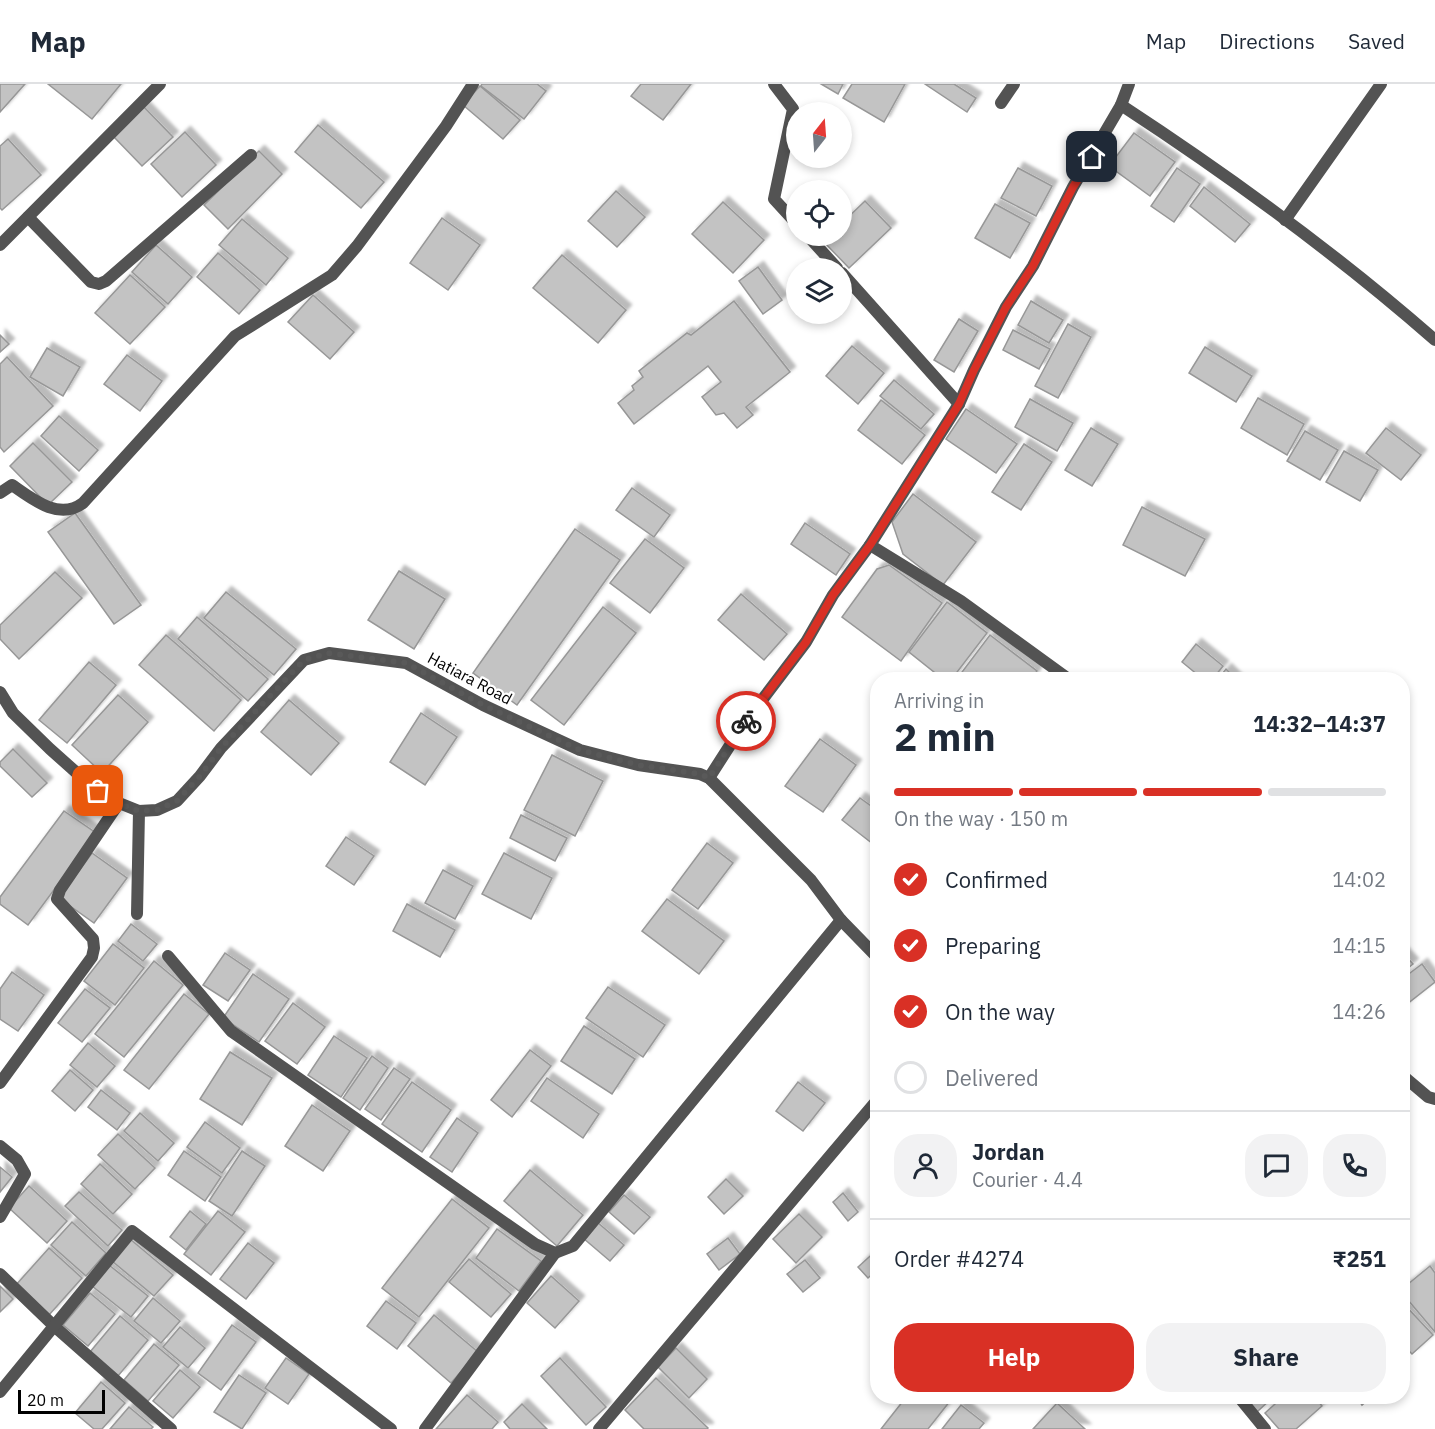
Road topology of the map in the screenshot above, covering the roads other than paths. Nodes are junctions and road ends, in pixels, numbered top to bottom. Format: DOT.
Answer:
graph roads {
  1 [pos="160,84"];
  2 [pos="473,84"];
  3 [pos="774,84"];
  4 [pos="1014,84"];
  5 [pos="1129,84"];
  6 [pos="1381,84"];
  7 [pos="1001,104"];
  8 [pos="1122,105"];
  9 [pos="251,155"];
  10 [pos="786,212"];
  11 [pos="28,217"];
  12 [pos="1285,220"];
  13 [pos="0,245"];
  14 [pos="817,246"];
  15 [pos="828,258"];
  16 [pos="852,284"];
  17 [pos="1435,340"];
  18 [pos="959,404"];
  19 [pos="0,493"];
  20 [pos="870,545"];
  21 [pos="1059,672"];
  22 [pos="1,695"];
  23 [pos="709,778"];
  24 [pos="119,803"];
  25 [pos="139,811"];
  26 [pos="137,914"];
  27 [pos="841,920"];
  28 [pos="870,950"];
  29 [pos="168,956"];
  30 [pos="1410,1082"];
  31 [pos="0,1083"];
  32 [pos="1435,1099"];
  33 [pos="870,1108"];
  34 [pos="0,1146"];
  35 [pos="0,1217"];
  36 [pos="555,1253"];
  37 [pos="0,1274"];
  38 [pos="54,1326"];
  39 [pos="0,1392"];
  40 [pos="1245,1404"];
  41 [pos="171,1429"];
  42 [pos="391,1429"];
  43 [pos="425,1429"];
  44 [pos="599,1429"];
  45 [pos="1266,1429"];
  1 -- 11 [label="street"];
  2 -- 19 [label="street"];
  3 -- 10 [label="street"];
  4 -- 7 [label="street"];
  5 -- 8 [label="street"];
  6 -- 12 [label="street"];
  8 -- 12 [label="street"];
  8 -- 18 [label="street"];
  9 -- 11 [label="street"];
  11 -- 13 [label="street"];
  12 -- 17 [label="street"];
  14 -- 15 [label="street"];
  16 -- 18 [label="street"];
  18 -- 20 [label="street"];
  20 -- 21 [label="street"];
  20 -- 23 [label="street"];
  22 -- 24 [label="street"];
  23 -- 25 [label="street, Hatiara Road"];
  23 -- 27 [label="street, Hatiara Road"];
  24 -- 25 [label="street"];
  24 -- 31 [label="street"];
  25 -- 26 [label="street"];
  27 -- 28 [label="street, Hatiara Road"];
  27 -- 36 [label="street"];
  29 -- 36 [label="street"];
  30 -- 32 [label="street"];
  33 -- 44 [label="street"];
  34 -- 35 [label="street"];
  36 -- 43 [label="street"];
  37 -- 38 [label="street"];
  38 -- 39 [label="street"];
  38 -- 41 [label="street"];
  38 -- 42 [label="street"];
  40 -- 45 [label="street"];
}
